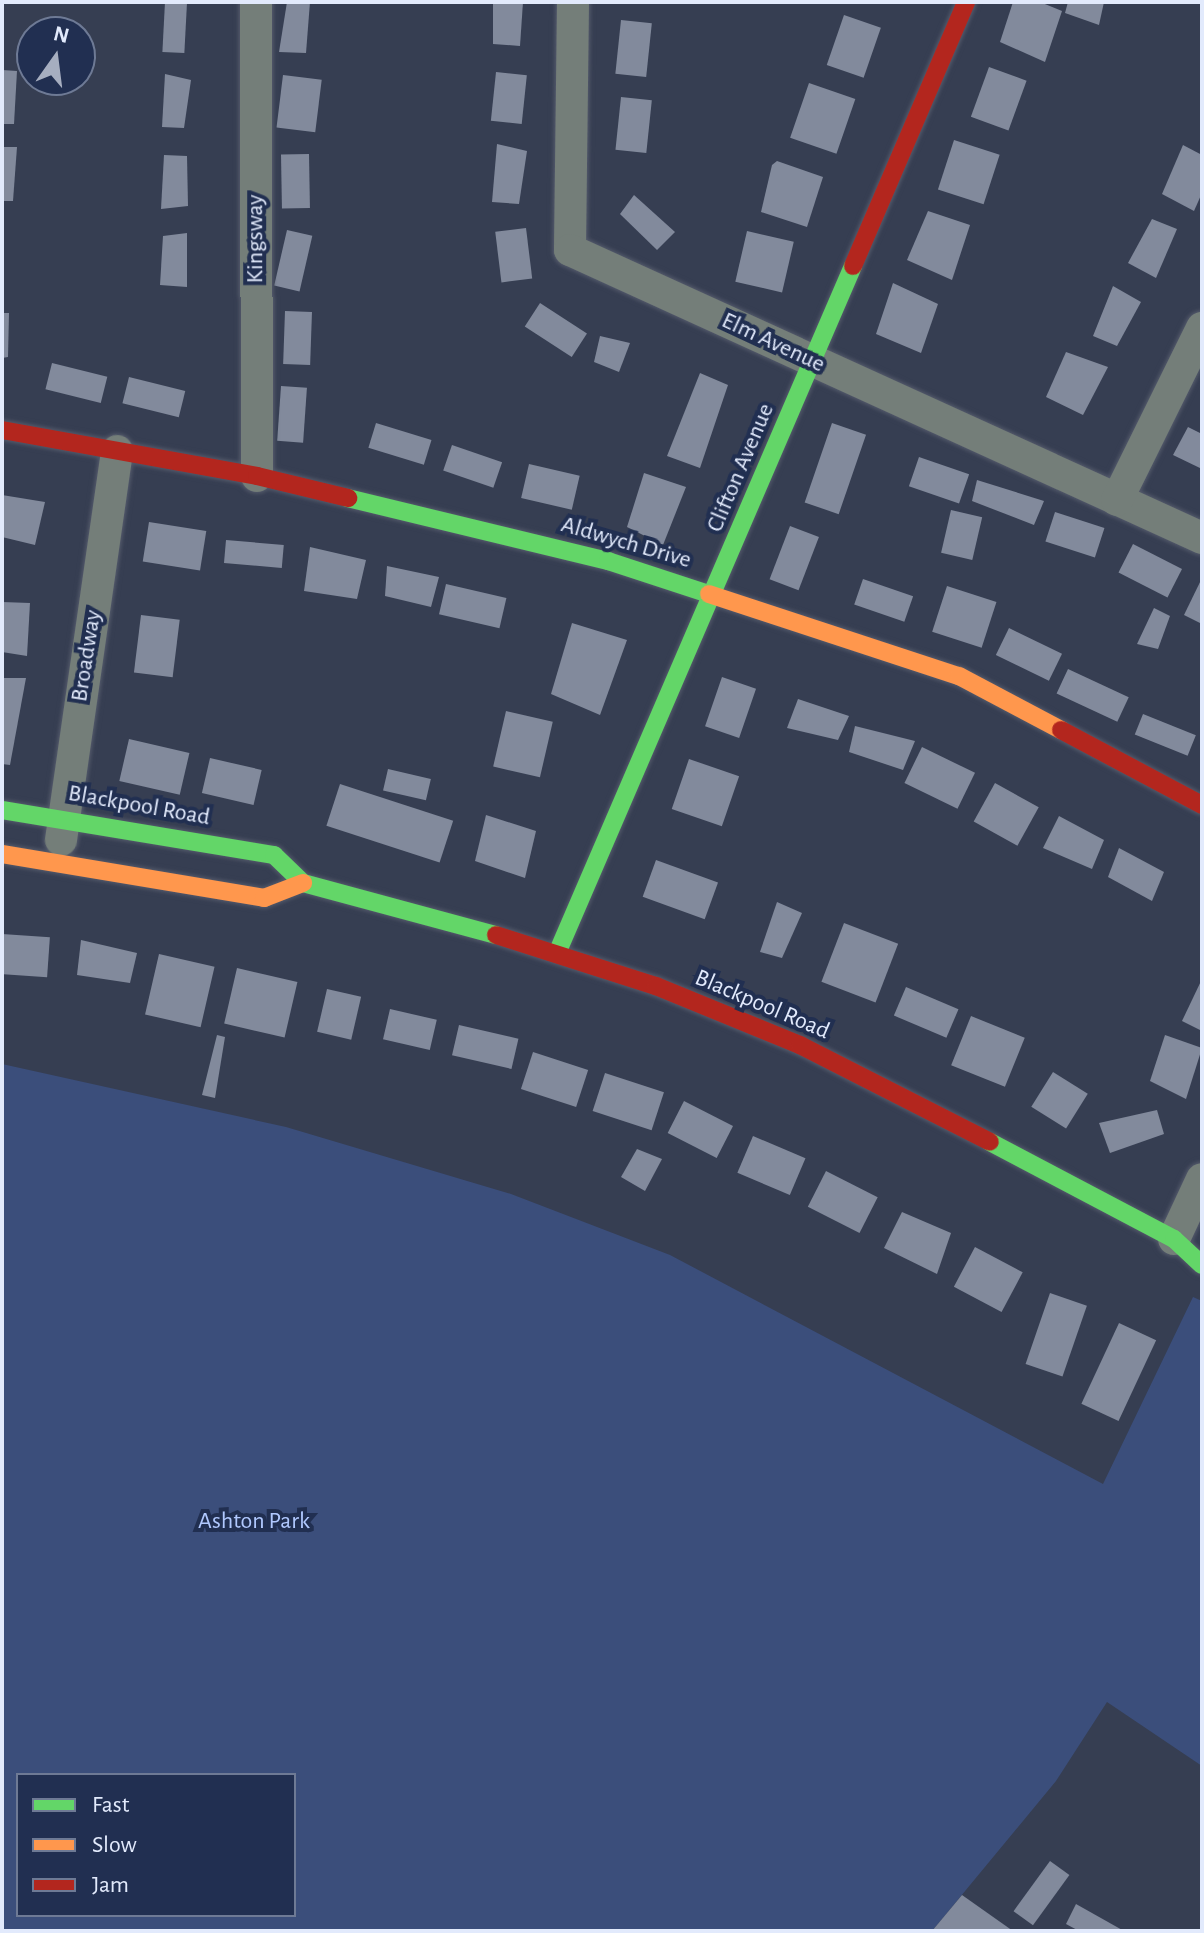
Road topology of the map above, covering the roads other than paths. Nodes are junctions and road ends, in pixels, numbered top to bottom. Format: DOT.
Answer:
graph roads {
  1 [pos="256,2"];
  2 [pos="573,2"];
  3 [pos="966,2"];
  4 [pos="1202,328"];
  5 [pos="812,361"];
  6 [pos="2,430"];
  7 [pos="117,451"];
  8 [pos="257,476"];
  9 [pos="1117,500"];
  10 [pos="1202,538"];
  11 [pos="714,594"];
  12 [pos="1202,805"];
  13 [pos="2,810"];
  14 [pos="64,816"];
  15 [pos="2,854"];
  16 [pos="58,861"];
  17 [pos="303,883"];
  18 [pos="558,951"];
  19 [pos="1202,1179"];
  20 [pos="1188,1242"];
  21 [pos="1202,1265"];
  1 -- 8 [label="street, Kingsway"];
  2 -- 5 [label="street, Elm Avenue"];
  3 -- 5 [label="main road, Clifton Avenue"];
  4 -- 9 [label="street"];
  5 -- 9 [label="street, Elm Avenue"];
  5 -- 11 [label="main road, Clifton Avenue"];
  6 -- 7 [label="main road, Aldwych Drive"];
  7 -- 8 [label="main road, Aldwych Drive"];
  7 -- 14 [label="street, Broadway"];
  8 -- 11 [label="main road, Aldwych Drive"];
  9 -- 10 [label="street, Elm Avenue"];
  11 -- 12 [label="main road, Aldwych Drive"];
  11 -- 18 [label="main road, Clifton Avenue"];
  13 -- 14 [label="main road, Blackpool Road"];
  14 -- 16 [label="street, Broadway"];
  14 -- 17 [label="main road, Blackpool Road"];
  15 -- 16 [label="main road"];
  16 -- 17 [label="main road"];
  17 -- 18 [label="main road, Blackpool Road"];
  18 -- 20 [label="main road, Blackpool Road"];
  19 -- 20 [label="street"];
  20 -- 21 [label="main road, Blackpool Road"];
}
